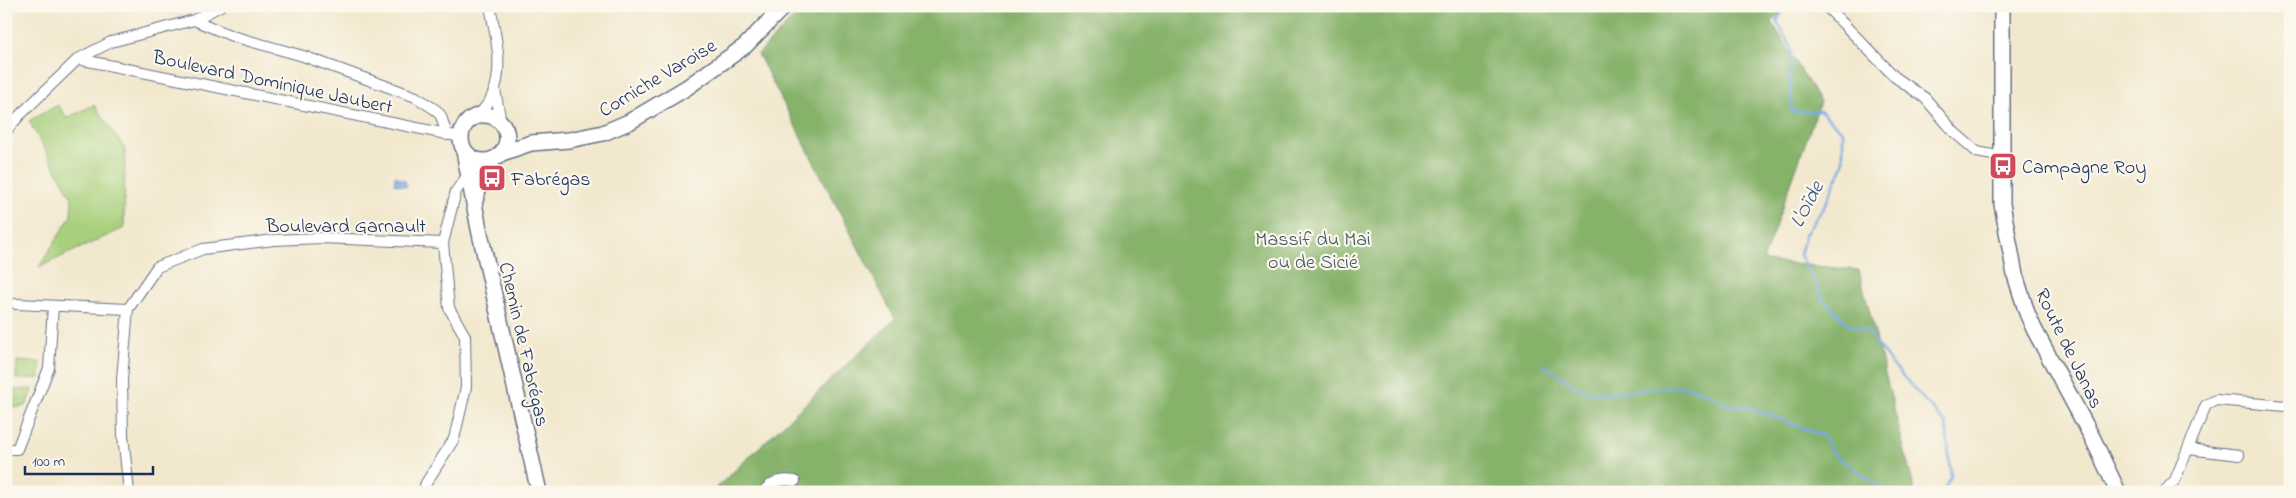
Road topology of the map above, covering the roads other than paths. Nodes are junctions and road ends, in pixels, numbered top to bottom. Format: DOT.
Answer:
graph roads {
  1 [pos="220,6"];
  2 [pos="490,6"];
  3 [pos="784,6"];
  4 [pos="1826,6"];
  5 [pos="2002,6"];
  6 [pos="194,20"];
  7 [pos="78,59"];
  8 [pos="495,89"];
  9 [pos="478,116"];
  10 [pos="503,124"];
  11 [pos="6,131"];
  12 [pos="458,141"];
  13 [pos="531,143"];
  14 [pos="493,158"];
  15 [pos="2003,158"];
  16 [pos="468,175"];
  17 [pos="474,206"];
  18 [pos="444,242"];
  19 [pos="16,304"];
  20 [pos="53,306"];
  21 [pos="128,309"];
  22 [pos="2286,406"];
  23 [pos="11,449"];
  24 [pos="2188,449"];
  25 [pos="2239,455"];
  26 [pos="795,481"];
  27 [pos="129,492"];
  28 [pos="423,492"];
  29 [pos="539,492"];
  30 [pos="763,492"];
  31 [pos="2118,492"];
  32 [pos="2164,492"];
  1 -- 6 [label="street"];
  2 -- 8 [label="street"];
  3 -- 13 [label="street, Corniche Varoise"];
  4 -- 15 [label="street"];
  5 -- 15 [label="street, Route de Janas"];
  6 -- 7 [label="street"];
  6 -- 12 [label="street"];
  7 -- 11 [label="street"];
  7 -- 12 [label="street, Boulevard Dominique Jaubert"];
  8 -- 9 [label="street"];
  8 -- 10 [label="street"];
  9 -- 10 [label="street"];
  9 -- 12 [label="street"];
  10 -- 13 [label="street"];
  10 -- 14 [label="street"];
  12 -- 14 [label="street"];
  12 -- 16 [label="street, Chemin de Fabrégas"];
  13 -- 14 [label="street, Corniche Varoise"];
  14 -- 16 [label="street"];
  14 -- 17 [label="street"];
  15 -- 31 [label="street, Route de Janas"];
  16 -- 17 [label="street, Chemin de Fabrégas"];
  16 -- 18 [label="street"];
  17 -- 29 [label="street, Chemin de Fabrégas"];
  18 -- 21 [label="street, Boulevard Garnault"];
  18 -- 28 [label="street"];
  19 -- 20 [label="street"];
  20 -- 21 [label="street"];
  20 -- 23 [label="street"];
  21 -- 27 [label="street"];
  22 -- 24 [label="street"];
  24 -- 25 [label="street"];
  24 -- 32 [label="street"];
  26 -- 30 [label="street"];
}
